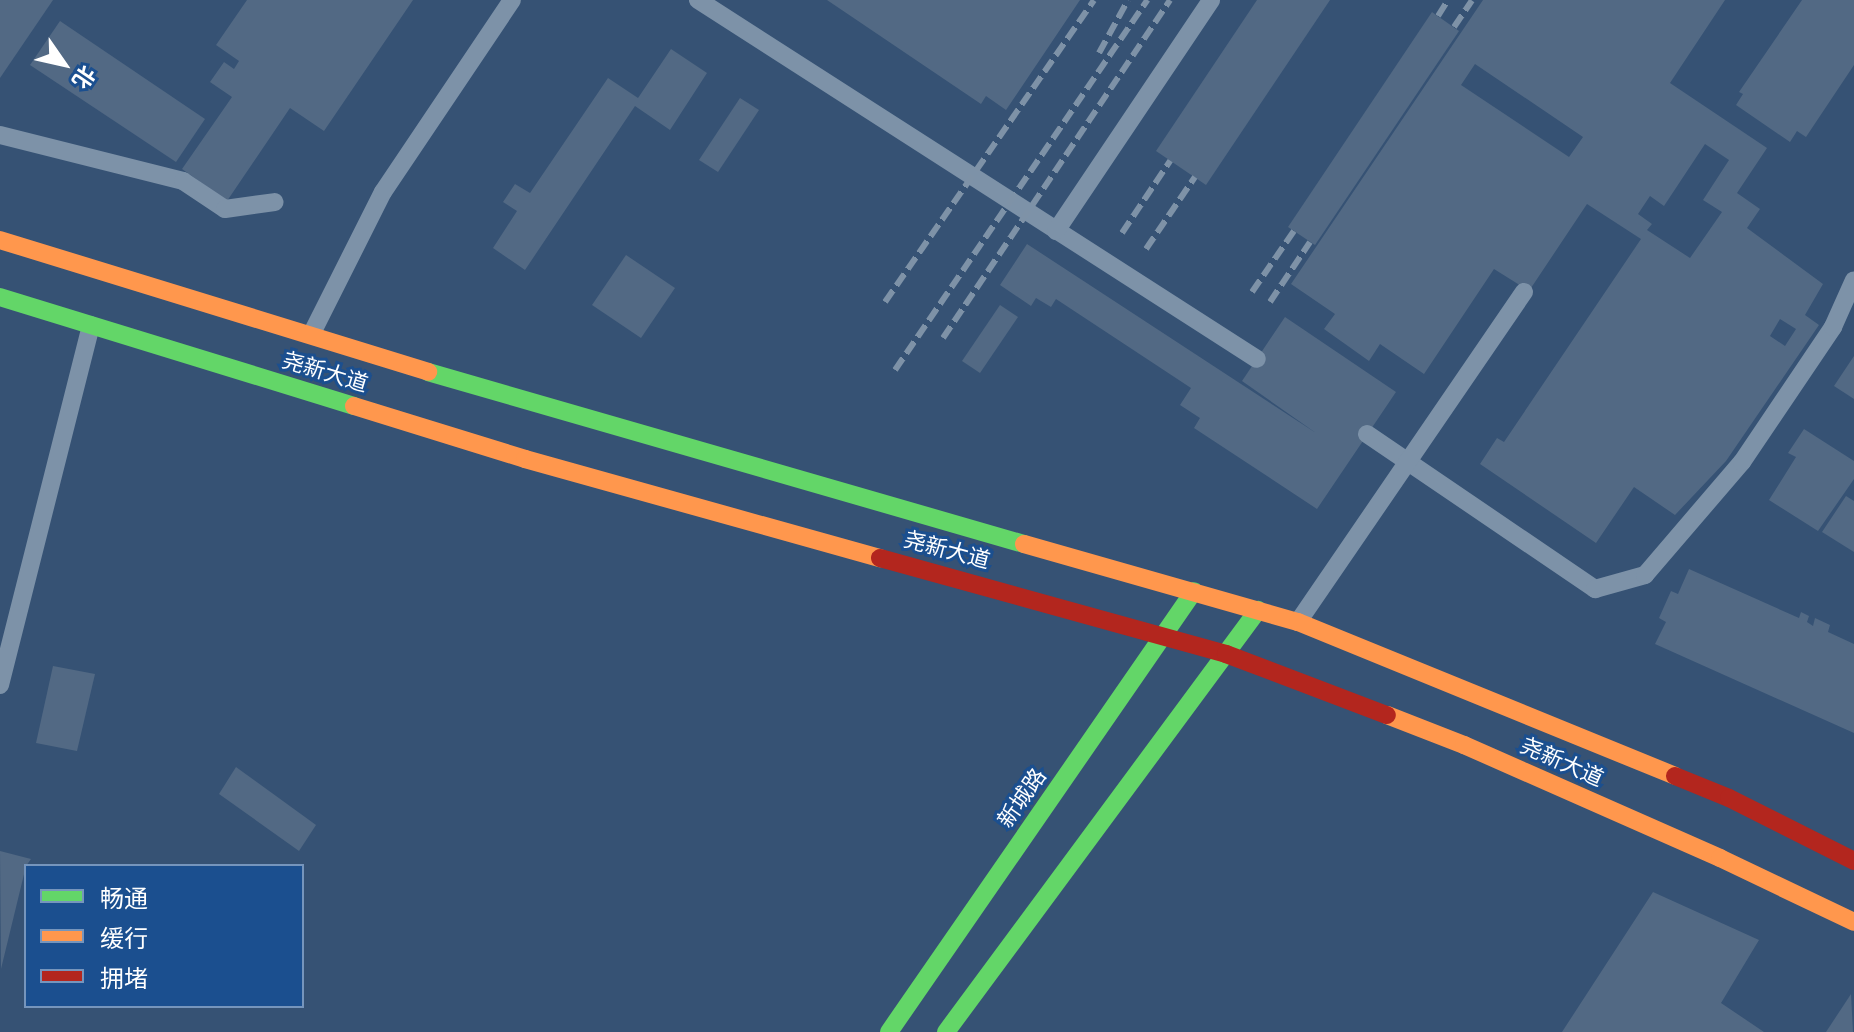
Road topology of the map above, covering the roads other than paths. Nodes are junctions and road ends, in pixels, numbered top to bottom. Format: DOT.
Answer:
graph roads {
  1 [pos="512,0"];
  2 [pos="698,0"];
  3 [pos="1211,0"];
  4 [pos="0,135"];
  5 [pos="275,202"];
  6 [pos="1056,231"];
  7 [pos="0,240"];
  8 [pos="1854,280"];
  9 [pos="1524,292"];
  10 [pos="0,297"];
  11 [pos="91,325"];
  12 [pos="311,335"];
  13 [pos="1257,359"];
  14 [pos="1367,434"];
  15 [pos="1408,462"];
  16 [pos="1194,591"];
  17 [pos="1258,610"];
  18 [pos="1298,622"];
  19 [pos="1165,635"];
  20 [pos="1226,654"];
  21 [pos="0,685"];
  22 [pos="1854,861"];
  23 [pos="1854,922"];
  24 [pos="889,1032"];
  25 [pos="946,1032"];
  1 -- 12 [label="lane"];
  2 -- 6 [label="lane"];
  3 -- 6 [label="lane"];
  4 -- 5 [label="lane"];
  6 -- 13 [label="lane"];
  7 -- 12 [label="main road, 尧新大道"];
  8 -- 15 [label="lane"];
  9 -- 15 [label="lane"];
  10 -- 11 [label="main road, 尧新大道"];
  11 -- 19 [label="main road, 尧新大道"];
  11 -- 21 [label="lane"];
  12 -- 16 [label="main road, 尧新大道"];
  14 -- 15 [label="lane"];
  15 -- 18 [label="lane"];
  16 -- 17 [label="main road, 尧新大道"];
  16 -- 19 [label="main road, 新城路"];
  17 -- 18 [label="main road, 尧新大道"];
  17 -- 20 [label="main road"];
  18 -- 22 [label="main road, 尧新大道"];
  19 -- 20 [label="main road, 尧新大道"];
  19 -- 24 [label="main road, 新城路"];
  20 -- 23 [label="main road, 尧新大道"];
  20 -- 25 [label="main road"];
}
